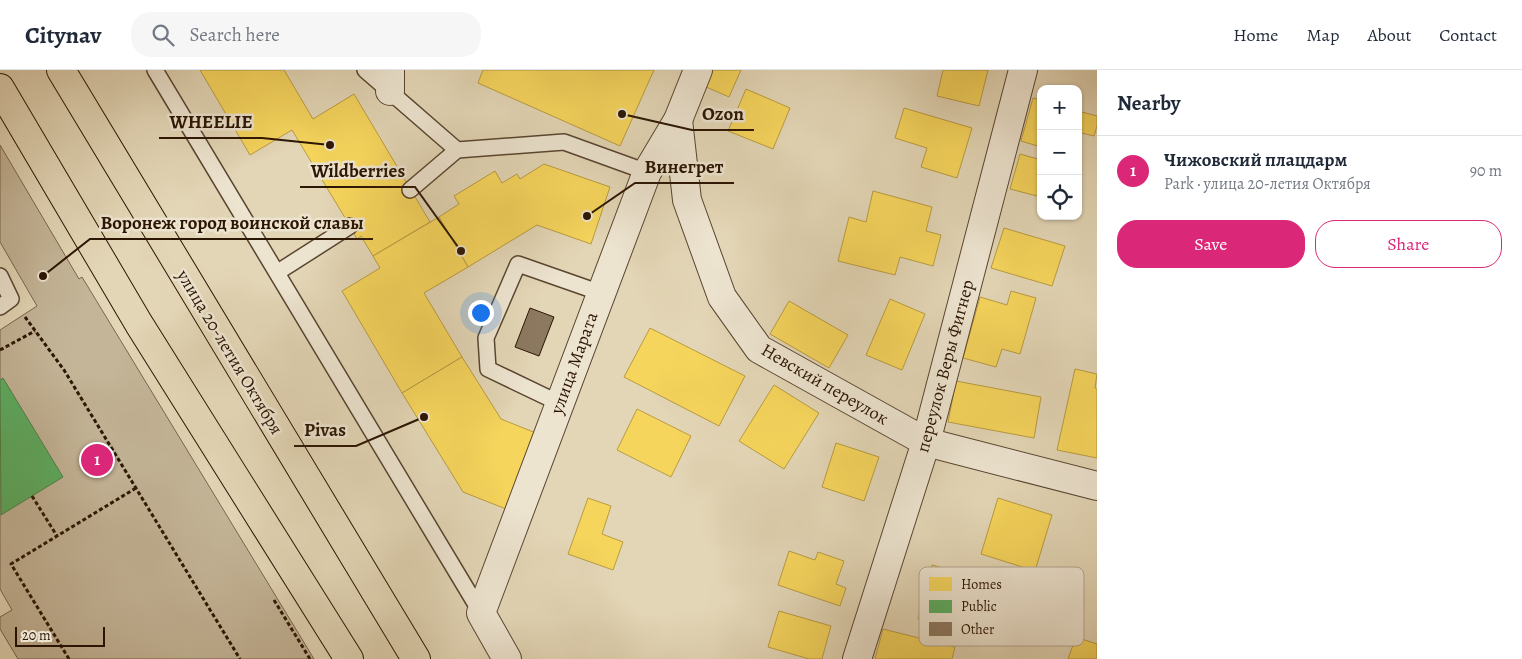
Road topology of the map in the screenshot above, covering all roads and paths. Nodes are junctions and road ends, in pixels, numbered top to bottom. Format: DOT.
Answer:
graph roads {
  1 [pos="61,70"];
  2 [pos="155,70"];
  3 [pos="365,70"];
  4 [pos="698,70"];
  5 [pos="1023,70"];
  6 [pos="390,81"];
  7 [pos="0,88"];
  8 [pos="678,120"];
  9 [pos="457,150"];
  10 [pos="647,172"];
  11 [pos="410,190"];
  12 [pos="350,226"];
  13 [pos="278,272"];
  14 [pos="0,276"];
  15 [pos="601,293"];
  16 [pos="6,302"];
  17 [pos="35,331"];
  18 [pos="0,350"];
  19 [pos="559,404"];
  20 [pos="926,442"];
  21 [pos="1097,486"];
  22 [pos="136,488"];
  23 [pos="32,496"];
  24 [pos="57,536"];
  25 [pos="481,613"];
  26 [pos="69,659"];
  27 [pos="240,659"];
  28 [pos="348,659"];
  29 [pos="416,659"];
  30 [pos="507,659"];
  31 [pos="857,659"];
  1 -- 29 [label="main road, улица 20-летия Октября"];
  2 -- 13 [label="lane"];
  3 -- 6 [label="lane"];
  4 -- 8 [label="street, улица Марата"];
  5 -- 20 [label="street, переулок Веры Фигнер"];
  6 -- 9 [label="lane"];
  7 -- 28 [label="main road"];
  8 -- 10 [label="street, улица Марата"];
  8 -- 20 [label="street, Невский переулок"];
  9 -- 10 [label="lane"];
  9 -- 11 [label="lane"];
  10 -- 15 [label="street, улица Марата"];
  12 -- 13 [label="lane"];
  13 -- 25 [label="lane"];
  14 -- 16 [label="lane"];
  15 -- 19 [label="street, улица Марата"];
  15 -- 19 [label="lane"];
  16 -- 17 [label="path"];
  17 -- 18 [label="path"];
  17 -- 22 [label="path"];
  19 -- 25 [label="street, улица Марата"];
  20 -- 21 [label="street, Невский переулок"];
  20 -- 31 [label="street, переулок Веры Фигнер"];
  22 -- 24 [label="path"];
  22 -- 27 [label="path"];
  23 -- 24 [label="path"];
  24 -- 26 [label="path"];
  25 -- 30 [label="street"];
}
